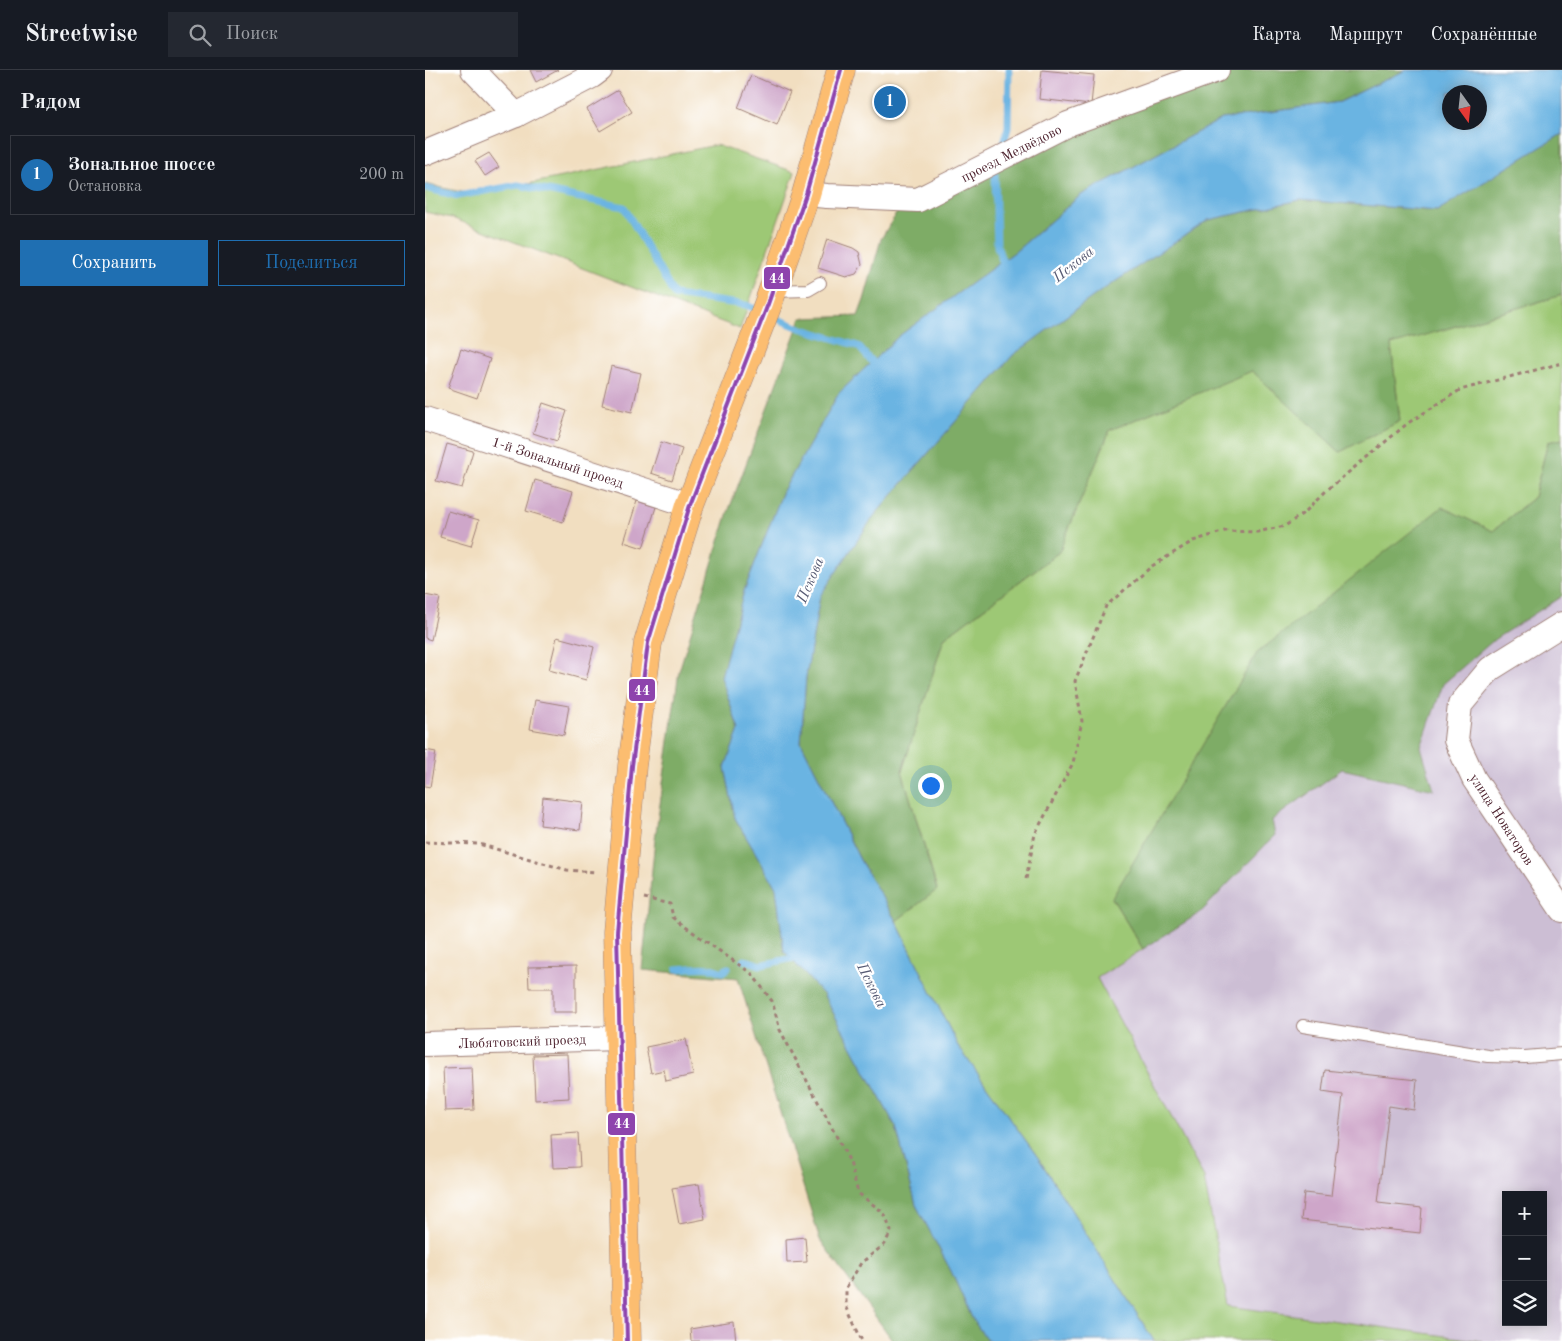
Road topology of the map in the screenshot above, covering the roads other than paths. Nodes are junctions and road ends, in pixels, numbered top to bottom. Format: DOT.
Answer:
graph roads {
  1 [pos="473,70"];
  2 [pos="600,70"];
  3 [pos="841,70"];
  4 [pos="1214,71"];
  5 [pos="516,115"];
  6 [pos="425,153"];
  7 [pos="806,194"];
  8 [pos="820,283"];
  9 [pos="767,307"];
  10 [pos="425,419"];
  11 [pos="690,505"];
  12 [pos="1562,624"];
  13 [pos="1562,910"];
  14 [pos="1303,1026"];
  15 [pos="619,1038"];
  16 [pos="425,1044"];
  17 [pos="1562,1054"];
  18 [pos="627,1341"];
  1 -- 5 [label="street"];
  2 -- 5 [label="street"];
  3 -- 7 [label="main road"];
  4 -- 7 [label="street, проезд Медвёдово"];
  5 -- 6 [label="street"];
  7 -- 9 [label="main road"];
  8 -- 9 [label="lane"];
  9 -- 11 [label="main road"];
  10 -- 11 [label="street, 1-й Зональный проезд"];
  11 -- 15 [label="main road"];
  12 -- 13 [label="street, улица Новаторов"];
  14 -- 17 [label="lane"];
  15 -- 16 [label="street, Любятовский проезд"];
  15 -- 18 [label="main road"];
}
